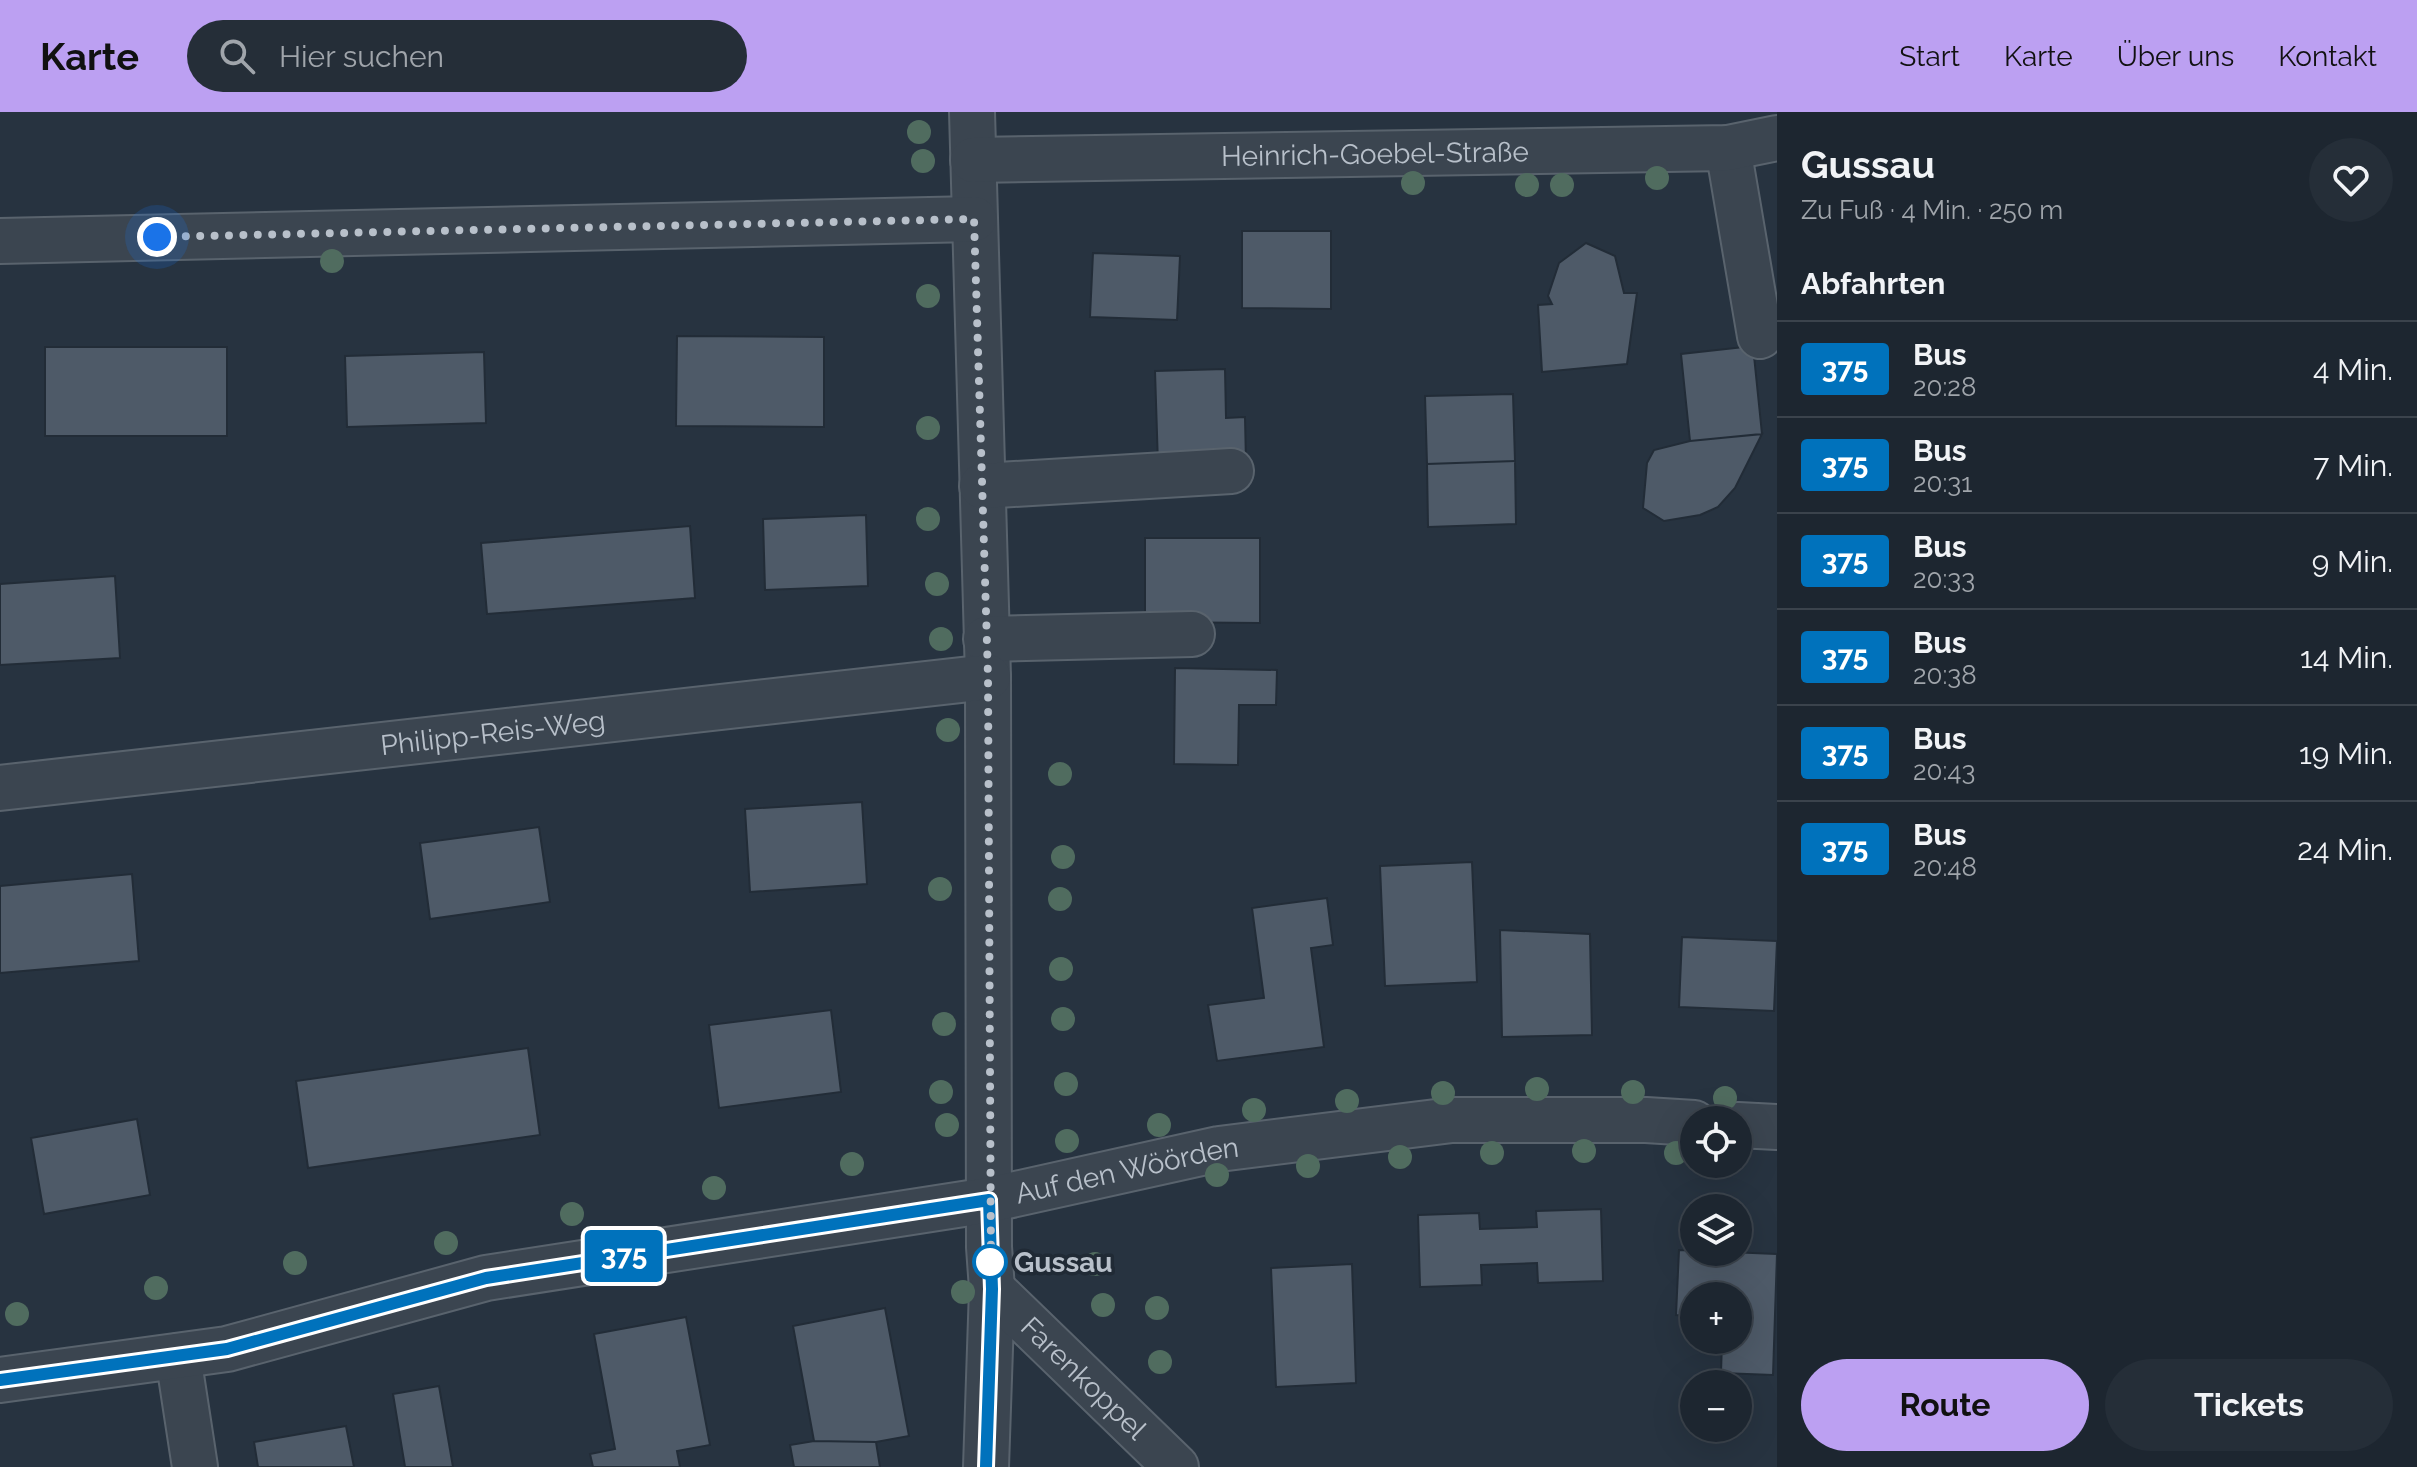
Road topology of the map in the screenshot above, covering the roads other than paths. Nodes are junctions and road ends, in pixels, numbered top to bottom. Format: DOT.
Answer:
graph roads {
  1 [pos="972,112"];
  2 [pos="1777,138"];
  3 [pos="1728,148"];
  4 [pos="973,160"];
  5 [pos="974,219"];
  6 [pos="0,241"];
  7 [pos="1760,336"];
  8 [pos="1231,471"];
  9 [pos="982,486"];
  10 [pos="1192,634"];
  11 [pos="987,658"];
  12 [pos="0,788"];
  13 [pos="1680,1122"];
  14 [pos="1752,1126"];
  15 [pos="1777,1127"];
  16 [pos="989,1200"];
  17 [pos="992,1289"];
  18 [pos="178,1356"];
  19 [pos="0,1380"];
  20 [pos="195,1467"];
  21 [pos="986,1467"];
  22 [pos="1176,1467"];
  1 -- 4 [label="street"];
  2 -- 3 [label="street, Heinrich-Goebel-Straße"];
  3 -- 4 [label="street, Heinrich-Goebel-Straße"];
  3 -- 7 [label="street"];
  4 -- 5 [label="street"];
  5 -- 6 [label="street"];
  5 -- 9 [label="street"];
  8 -- 9 [label="street"];
  9 -- 11 [label="street"];
  10 -- 11 [label="street, Philipp-Reis-Weg"];
  11 -- 12 [label="street, Philipp-Reis-Weg"];
  11 -- 16 [label="street"];
  13 -- 16 [label="street, Auf den Wöörden"];
  14 -- 15 [label="street"];
  16 -- 17 [label="street"];
  16 -- 18 [label="street, Auf den Wöörden"];
  17 -- 21 [label="street"];
  17 -- 22 [label="street, Farenkoppel"];
  18 -- 19 [label="street, Auf den Wöörden"];
  18 -- 20 [label="street"];
}
